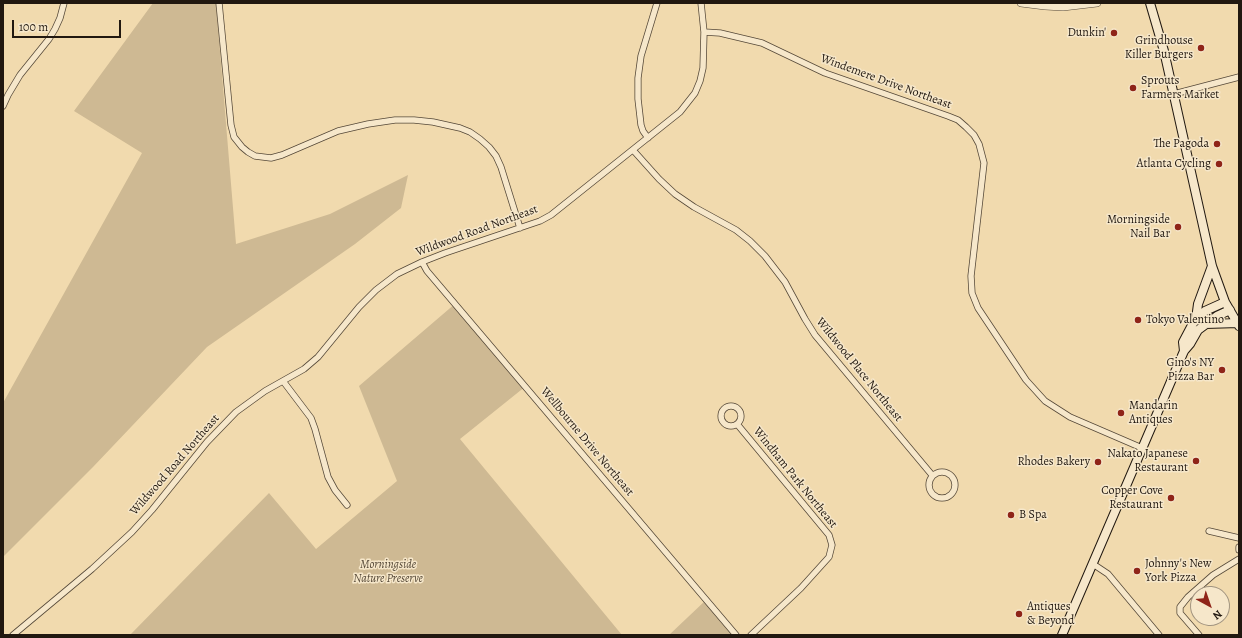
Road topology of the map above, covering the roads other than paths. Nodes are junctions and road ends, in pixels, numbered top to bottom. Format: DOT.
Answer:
graph roads {
  1 [pos="64,3"];
  2 [pos="219,3"];
  3 [pos="657,3"];
  4 [pos="701,3"];
  5 [pos="1021,3"];
  6 [pos="1097,3"];
  7 [pos="1150,3"];
  8 [pos="704,32"];
  9 [pos="1239,77"];
  10 [pos="1174,94"];
  11 [pos="3,106"];
  12 [pos="648,138"];
  13 [pos="633,150"];
  14 [pos="520,228"];
  15 [pos="422,262"];
  16 [pos="1212,266"];
  17 [pos="1225,302"];
  18 [pos="1230,310"];
  19 [pos="1196,320"];
  20 [pos="1205,324"];
  21 [pos="1238,324"];
  22 [pos="1184,351"];
  23 [pos="283,381"];
  24 [pos="737,424"];
  25 [pos="1142,448"];
  26 [pos="932,475"];
  27 [pos="346,505"];
  28 [pos="1208,530"];
  29 [pos="1239,538"];
  30 [pos="1239,559"];
  31 [pos="1093,564"];
  32 [pos="13,635"];
  33 [pos="736,635"];
  34 [pos="751,635"];
  35 [pos="1062,635"];
  36 [pos="1160,635"];
  37 [pos="1199,635"];
  1 -- 11 [label="street"];
  2 -- 14 [label="street"];
  3 -- 12 [label="street"];
  4 -- 8 [label="street, Wildwood Road Northeast"];
  5 -- 6 [label="street"];
  7 -- 10 [label="main road"];
  8 -- 12 [label="street, Wildwood Road Northeast"];
  8 -- 25 [label="street, Windemere Drive Northeast"];
  9 -- 10 [label="street"];
  10 -- 16 [label="main road"];
  12 -- 13 [label="street, Wildwood Road Northeast"];
  13 -- 14 [label="street, Wildwood Road Northeast"];
  13 -- 26 [label="street, Wildwood Place Northeast"];
  14 -- 15 [label="street, Wildwood Road Northeast"];
  15 -- 23 [label="street, Wildwood Road Northeast"];
  15 -- 33 [label="street, Wellbourne Drive Northeast"];
  16 -- 17 [label="main road"];
  16 -- 19 [label="main road"];
  17 -- 18 [label="main road"];
  17 -- 19 [label="main road"];
  18 -- 20 [label="main road"];
  18 -- 21 [label="main road"];
  19 -- 22 [label="main road"];
  20 -- 21 [label="main road"];
  20 -- 22 [label="main road"];
  22 -- 25 [label="main road"];
  23 -- 27 [label="street"];
  23 -- 32 [label="street, Wildwood Road Northeast"];
  24 -- 34 [label="street, Windham Park Northeast"];
  25 -- 31 [label="main road"];
  26 -- 26 [label="street"];
  28 -- 29 [label="street"];
  30 -- 37 [label="street"];
  31 -- 35 [label="main road"];
  31 -- 36 [label="street"];
}
